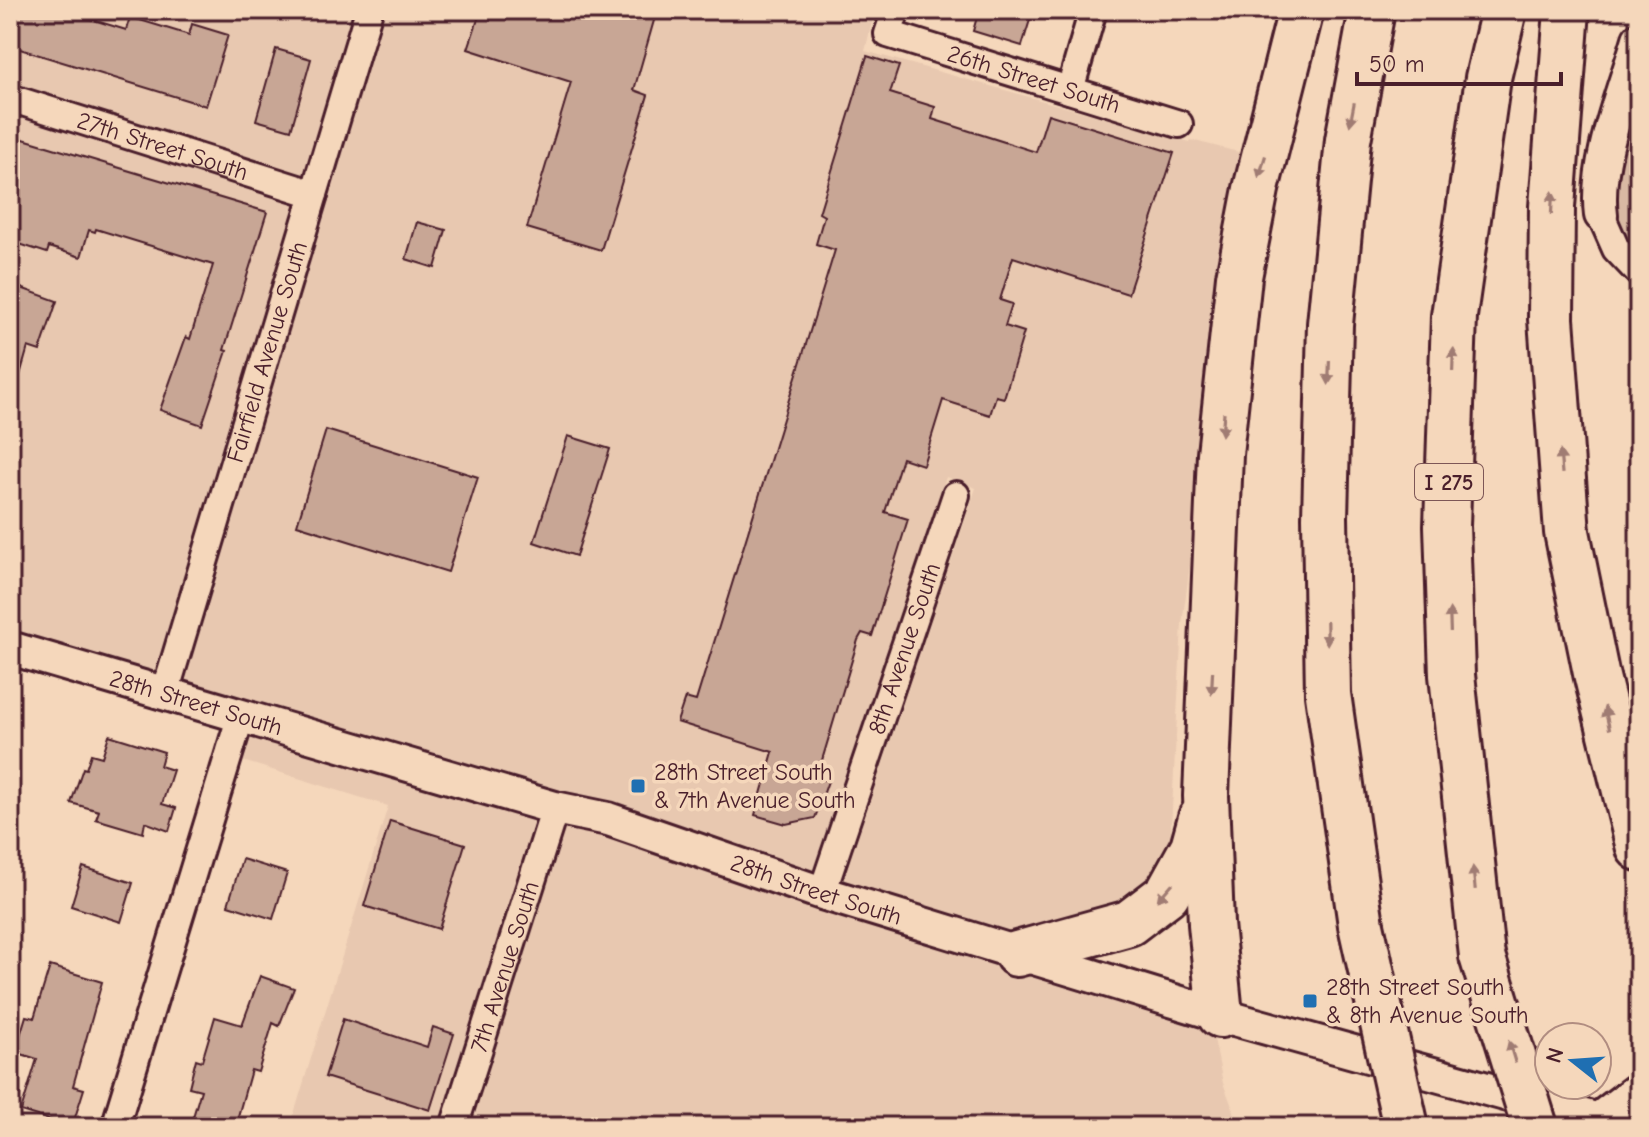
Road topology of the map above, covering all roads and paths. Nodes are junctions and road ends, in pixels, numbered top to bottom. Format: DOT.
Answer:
graph roads {
  1 [pos="369,10"];
  2 [pos="1093,10"];
  3 [pos="1301,10"];
  4 [pos="1372,10"];
  5 [pos="1504,10"];
  6 [pos="1567,10"];
  7 [pos="892,22"];
  8 [pos="1639,39"];
  9 [pos="1070,90"];
  10 [pos="10,98"];
  11 [pos="1179,124"];
  12 [pos="314,194"];
  13 [pos="1601,215"];
  14 [pos="1639,273"];
  15 [pos="956,495"];
  16 [pos="10,648"];
  17 [pos="165,693"];
  18 [pos="241,715"];
  19 [pos="1206,796"];
  20 [pos="555,808"];
  21 [pos="1639,848"];
  22 [pos="822,893"];
  23 [pos="1017,954"];
  24 [pos="1220,1015"];
  25 [pos="1623,1115"];
  26 [pos="115,1127"];
  27 [pos="454,1127"];
  28 [pos="1406,1127"];
  29 [pos="1535,1127"];
  1 -- 12 [label="street, Fairfield Avenue South"];
  2 -- 9 [label="street"];
  3 -- 19 [label="highway, one-way"];
  4 -- 28 [label="highway, one-way, bridge"];
  29 -- 5 [label="highway, I 275, one-way, bridge"];
  21 -- 6 [label="highway, one-way"];
  7 -- 9 [label="street, 26th Street South"];
  8 -- 13 [label="street"];
  9 -- 11 [label="street, 26th Street South"];
  10 -- 12 [label="street, 27th Street South"];
  12 -- 17 [label="street, Fairfield Avenue South"];
  13 -- 14 [label="street"];
  15 -- 22 [label="street, 8th Avenue South"];
  16 -- 17 [label="street, 28th Street South"];
  17 -- 18 [label="street, 28th Street South"];
  18 -- 20 [label="street, 28th Street South"];
  18 -- 26 [label="street"];
  19 -- 23 [label="highway, one-way"];
  19 -- 24 [label="highway"];
  20 -- 22 [label="street, 28th Street South"];
  20 -- 27 [label="street, 7th Avenue South"];
  22 -- 23 [label="street, 28th Street South"];
  23 -- 24 [label="street, 28th Street South"];
  24 -- 25 [label="street, 28th Street South"];
}
